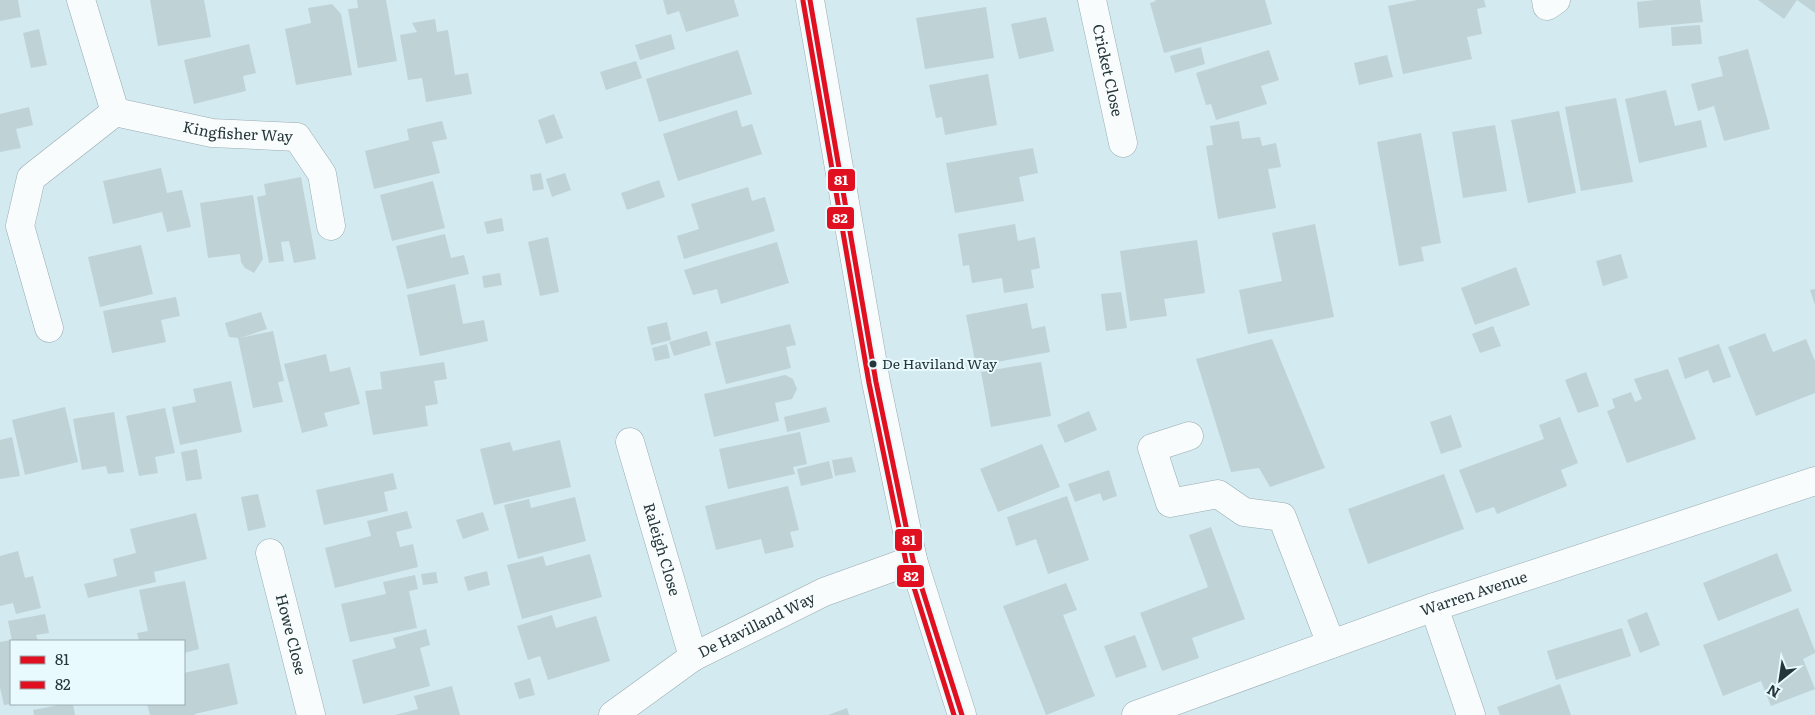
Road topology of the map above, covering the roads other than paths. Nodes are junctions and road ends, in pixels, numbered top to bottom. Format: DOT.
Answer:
graph roads {
  1 [pos="82,0"];
  2 [pos="810,0"];
  3 [pos="1092,0"];
  4 [pos="1546,0"];
  5 [pos="1556,0"];
  6 [pos="115,112"];
  7 [pos="1123,143"];
  8 [pos="331,226"];
  9 [pos="48,328"];
  10 [pos="1189,436"];
  11 [pos="630,442"];
  12 [pos="1815,481"];
  13 [pos="270,553"];
  14 [pos="912,560"];
  15 [pos="1434,607"];
  16 [pos="1331,644"];
  17 [pos="694,657"];
  18 [pos="311,715"];
  19 [pos="613,715"];
  20 [pos="962,715"];
  21 [pos="1136,715"];
  22 [pos="1471,715"];
  1 -- 6 [label="street"];
  2 -- 14 [label="street"];
  3 -- 7 [label="street, Cricket Close"];
  4 -- 5 [label="street"];
  6 -- 8 [label="street, Kingfisher Way"];
  6 -- 9 [label="street"];
  10 -- 16 [label="street"];
  11 -- 17 [label="street, Raleigh Close"];
  12 -- 15 [label="street, Warren Avenue"];
  13 -- 18 [label="street, Howe Close"];
  14 -- 17 [label="street, De Havilland Way"];
  14 -- 20 [label="street"];
  15 -- 16 [label="street, Warren Avenue"];
  15 -- 22 [label="street"];
  16 -- 21 [label="street, Warren Avenue"];
  17 -- 19 [label="street, De Havilland Way"];
}
